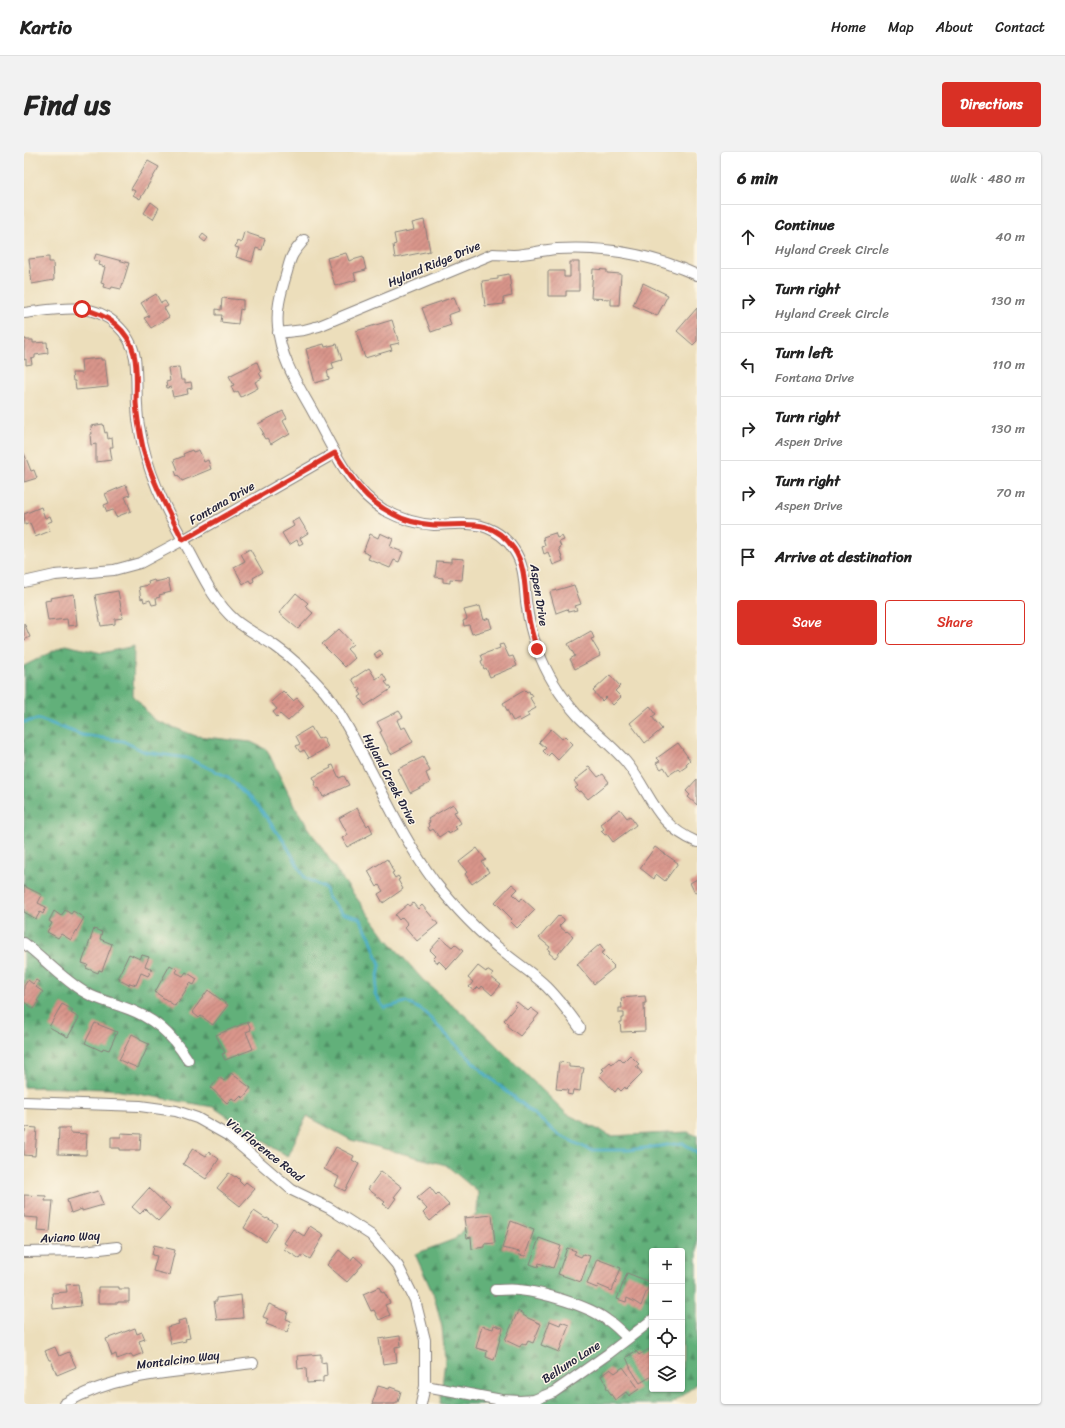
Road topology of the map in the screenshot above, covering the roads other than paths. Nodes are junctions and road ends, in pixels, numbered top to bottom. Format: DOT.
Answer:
graph roads {
  1 [pos="304,240"];
  2 [pos="697,275"];
  3 [pos="24,313"];
  4 [pos="278,333"];
  5 [pos="335,453"];
  6 [pos="183,540"];
  7 [pos="24,582"];
  8 [pos="697,842"];
  9 [pos="24,943"];
  10 [pos="580,1028"];
  11 [pos="188,1060"];
  12 [pos="24,1102"];
  13 [pos="117,1247"];
  14 [pos="24,1252"];
  15 [pos="495,1290"];
  16 [pos="649,1322"];
  17 [pos="628,1338"];
  18 [pos="252,1363"];
  19 [pos="425,1386"];
  20 [pos="64,1404"];
  21 [pos="421,1404"];
  1 -- 4 [label="street, Aspen Drive"];
  2 -- 4 [label="street, Hyland Ridge Drive"];
  3 -- 6 [label="street, Hyland Creek Drive"];
  4 -- 5 [label="street, Aspen Drive"];
  5 -- 6 [label="street, Fontana Drive"];
  5 -- 8 [label="street, Aspen Drive"];
  6 -- 7 [label="street, Fontana Drive"];
  6 -- 10 [label="street, Hyland Creek Drive"];
  9 -- 11 [label="street"];
  12 -- 19 [label="street, Via Florence Road"];
  13 -- 14 [label="street, Aviano Way"];
  15 -- 17 [label="street"];
  16 -- 17 [label="street, Belluno Lane"];
  17 -- 19 [label="street, Belluno Lane"];
  18 -- 20 [label="street, Montalcino Way"];
  19 -- 21 [label="street, Via Florence Road"];
}
